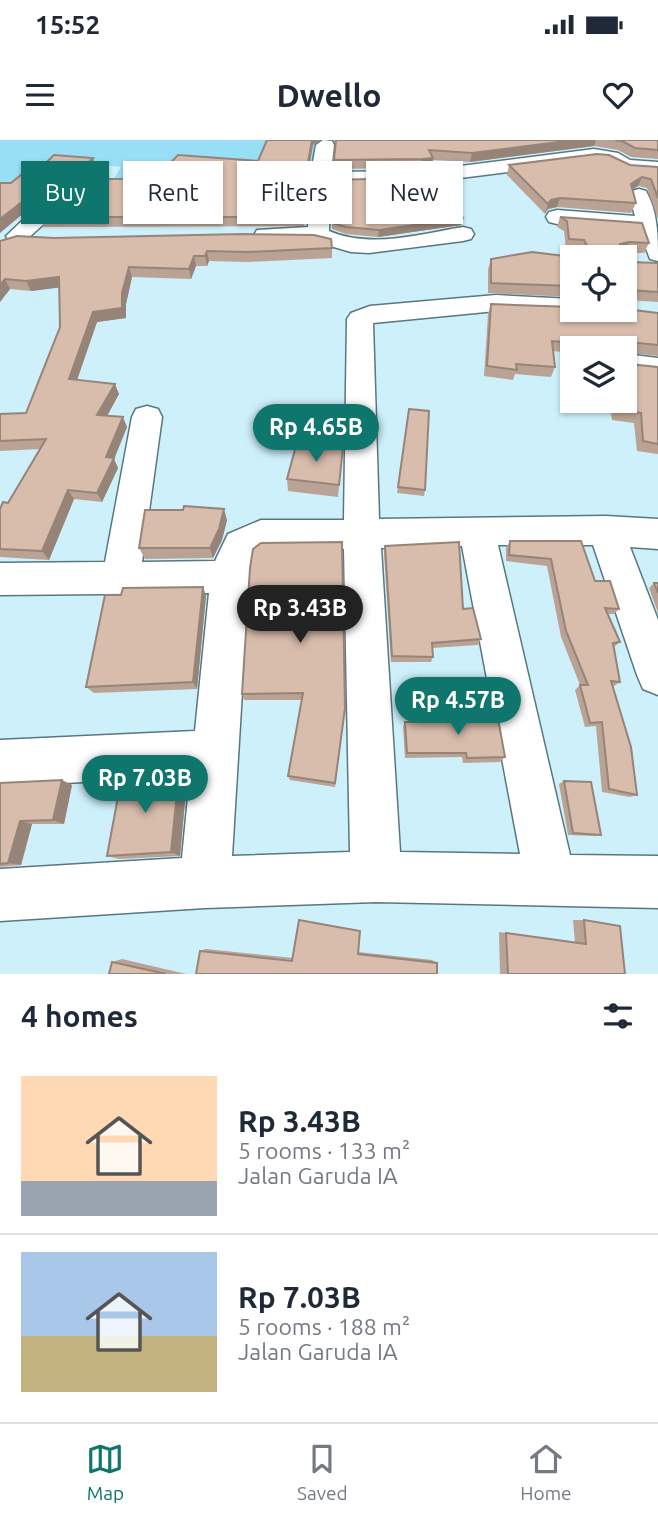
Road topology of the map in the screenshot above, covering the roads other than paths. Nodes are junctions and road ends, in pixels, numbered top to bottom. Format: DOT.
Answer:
graph roads {
  1 [pos="510,142"];
  2 [pos="325,145"];
  3 [pos="323,161"];
  4 [pos="514,166"];
  5 [pos="658,169"];
  6 [pos="352,178"];
  7 [pos="639,195"];
  8 [pos="557,217"];
  9 [pos="29,224"];
  10 [pos="319,224"];
  11 [pos="649,224"];
  12 [pos="463,233"];
  13 [pos="245,234"];
  14 [pos="316,234"];
  15 [pos="45,238"];
  16 [pos="8,241"];
  17 [pos="651,260"];
  18 [pos="560,306"];
  19 [pos="637,364"];
  20 [pos="658,367"];
  21 [pos="147,417"];
  22 [pos="477,530"];
  23 [pos="606,530"];
  24 [pos="658,534"];
  25 [pos="362,535"];
  26 [pos="121,578"];
  27 [pos="230,578"];
  28 [pos="0,579"];
  29 [pos="658,675"];
  30 [pos="216,753"];
  31 [pos="0,763"];
  32 [pos="376,877"];
  33 [pos="550,879"];
  34 [pos="205,882"];
  35 [pos="658,882"];
  36 [pos="0,895"];
  1 -- 4 [label="street"];
  2 -- 3 [label="street"];
  4 -- 5 [label="street"];
  4 -- 6 [label="street"];
  7 -- 11 [label="street"];
  8 -- 11 [label="street"];
  9 -- 16 [label="street"];
  10 -- 14 [label="street"];
  11 -- 17 [label="street"];
  12 -- 14 [label="street"];
  13 -- 14 [label="street"];
  15 -- 16 [label="street"];
  18 -- 25 [label="street"];
  19 -- 20 [label="street"];
  21 -- 26 [label="street"];
  22 -- 23 [label="street"];
  22 -- 25 [label="street"];
  22 -- 33 [label="street"];
  23 -- 24 [label="street"];
  23 -- 29 [label="street"];
  25 -- 27 [label="street"];
  25 -- 32 [label="street"];
  26 -- 27 [label="street"];
  26 -- 28 [label="street"];
  27 -- 30 [label="street"];
  30 -- 31 [label="street"];
  30 -- 34 [label="street"];
  32 -- 33 [label="street"];
  32 -- 34 [label="street"];
  33 -- 35 [label="street"];
  34 -- 36 [label="street"];
}
